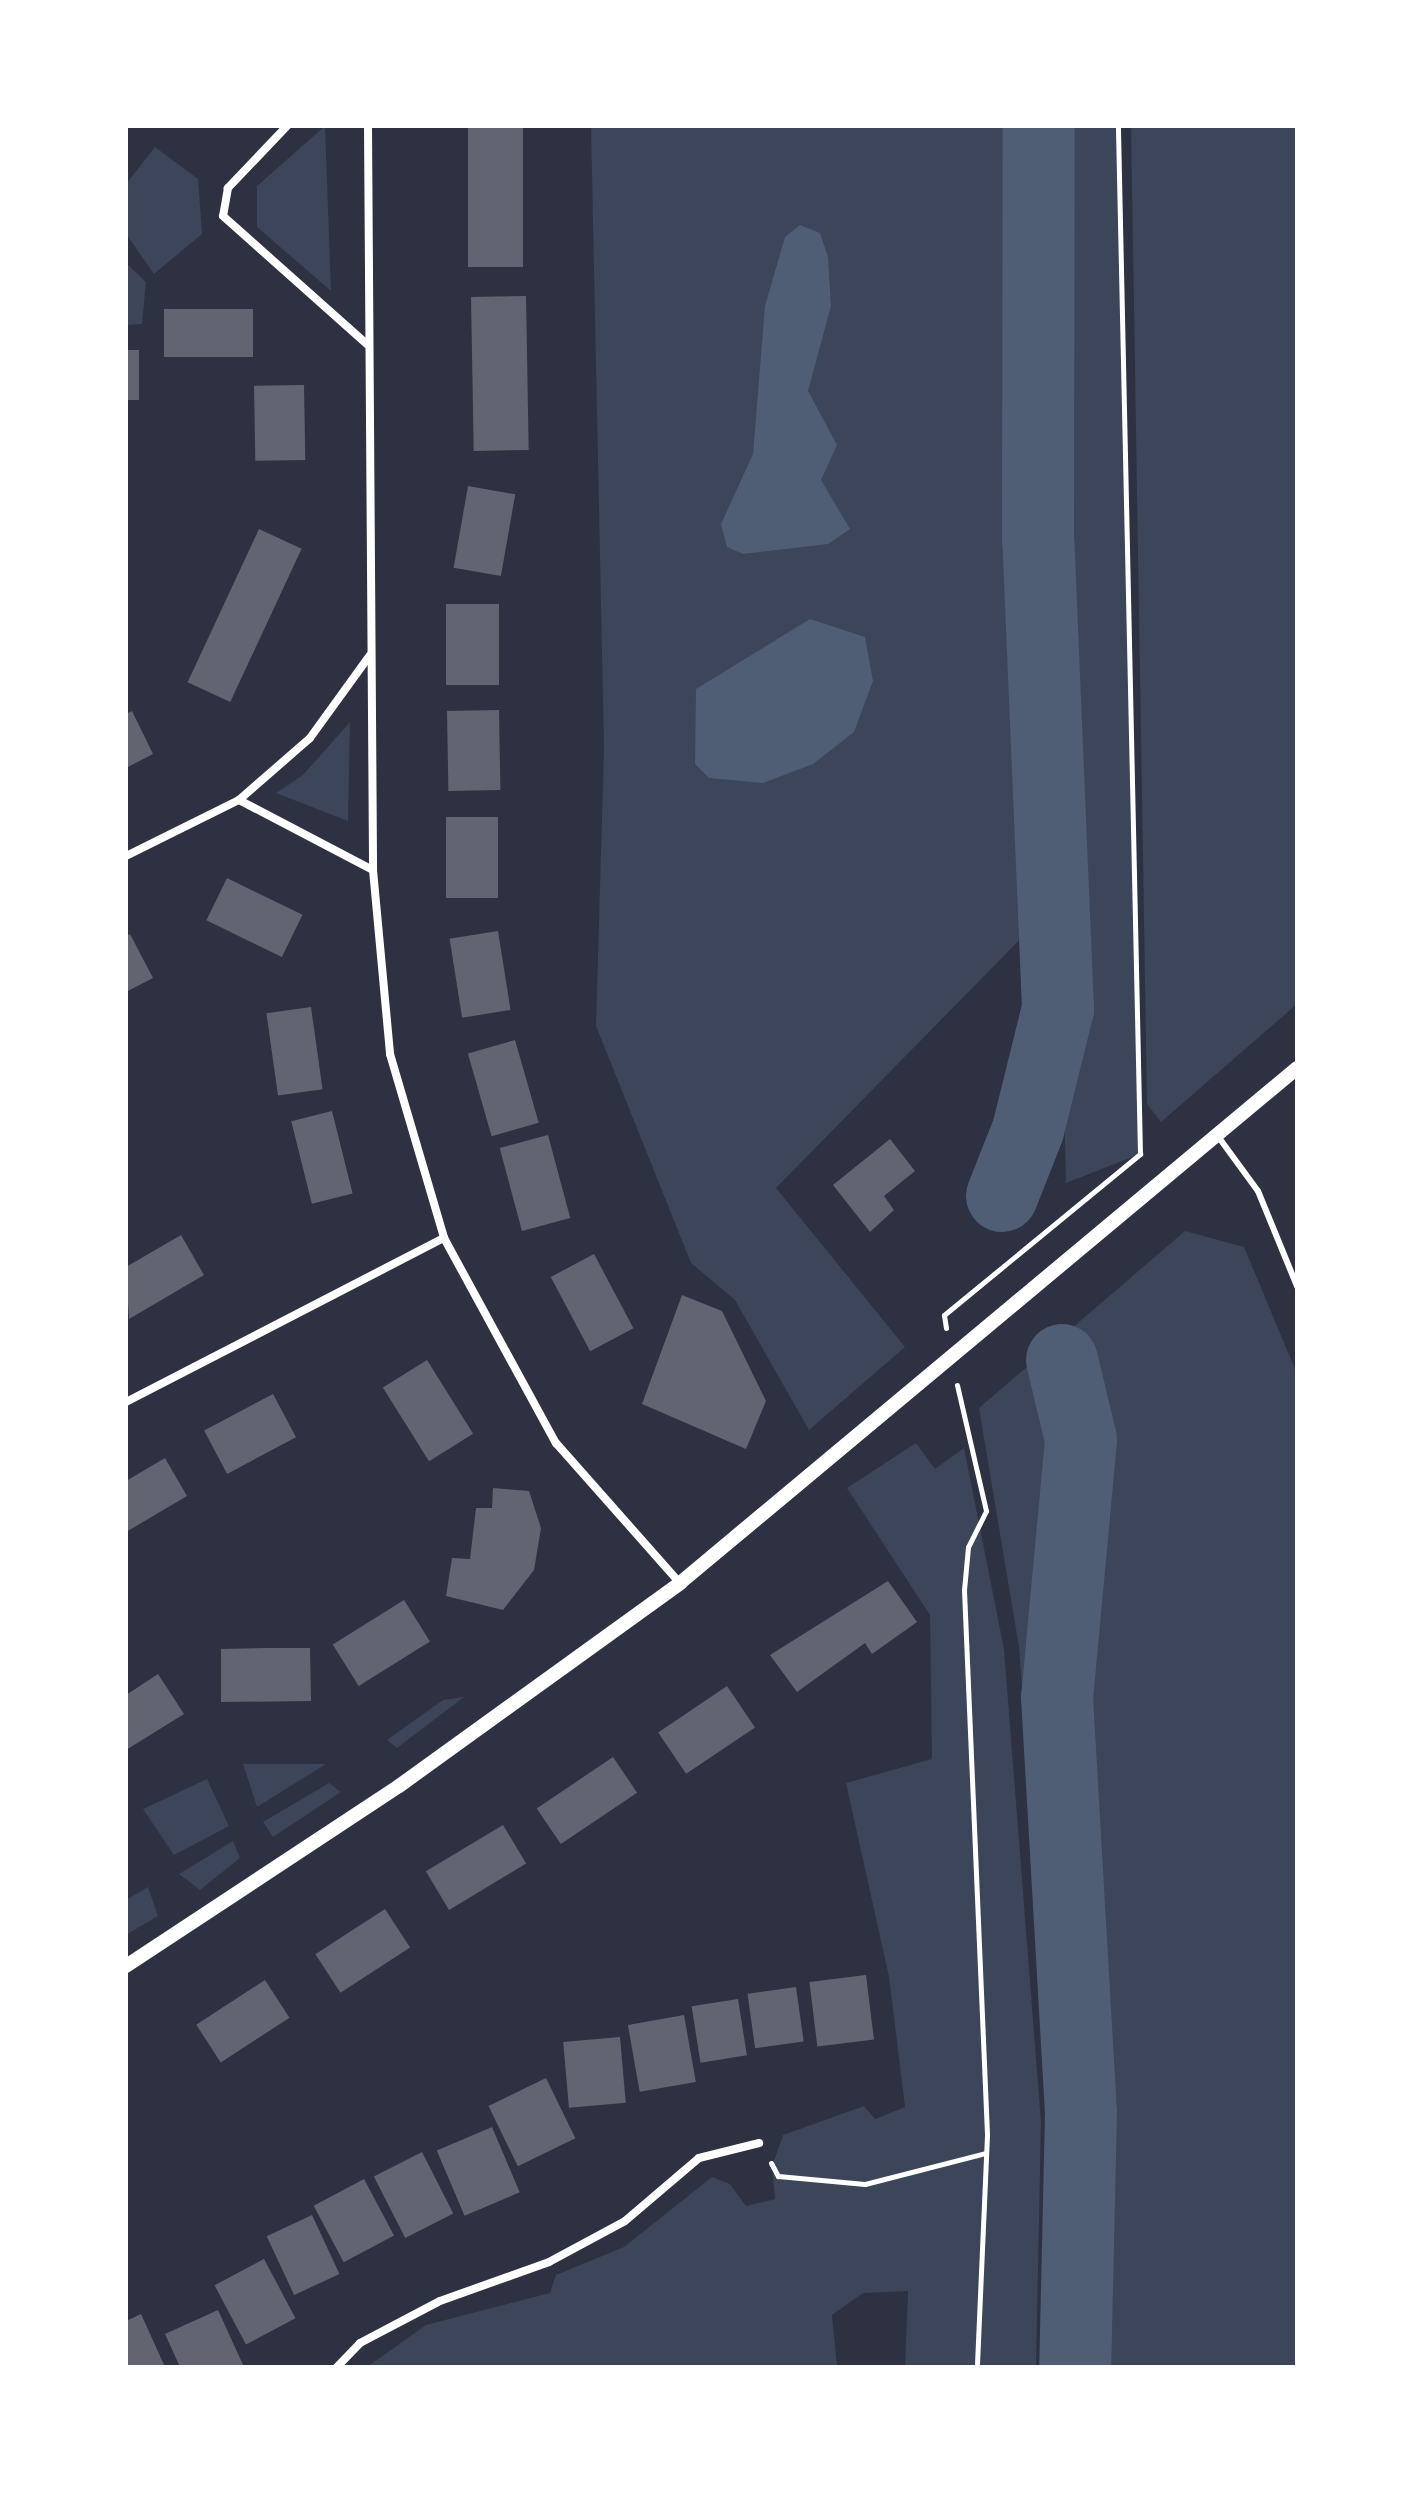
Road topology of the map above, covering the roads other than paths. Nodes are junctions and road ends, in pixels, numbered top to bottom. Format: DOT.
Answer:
graph roads {
  1 [pos="287,126"];
  2 [pos="368,126"];
  3 [pos="368,345"];
  4 [pos="370,655"];
  5 [pos="239,800"];
  6 [pos="126,856"];
  7 [pos="373,870"];
  8 [pos="1297,1068"];
  9 [pos="1217,1135"];
  10 [pos="444,1238"];
  11 [pos="1297,1286"];
  12 [pos="126,1402"];
  13 [pos="680,1583"];
  14 [pos="126,1966"];
  15 [pos="759,2143"];
  16 [pos="337,2367"];
  1 -- 3 [label="street"];
  2 -- 3 [label="street"];
  3 -- 4 [label="street"];
  4 -- 5 [label="street"];
  4 -- 7 [label="street"];
  5 -- 6 [label="street"];
  5 -- 7 [label="street"];
  7 -- 10 [label="street"];
  8 -- 9 [label="street"];
  9 -- 11 [label="lane"];
  9 -- 13 [label="street"];
  10 -- 12 [label="street"];
  10 -- 13 [label="street"];
  13 -- 14 [label="street"];
  15 -- 16 [label="street"];
}
